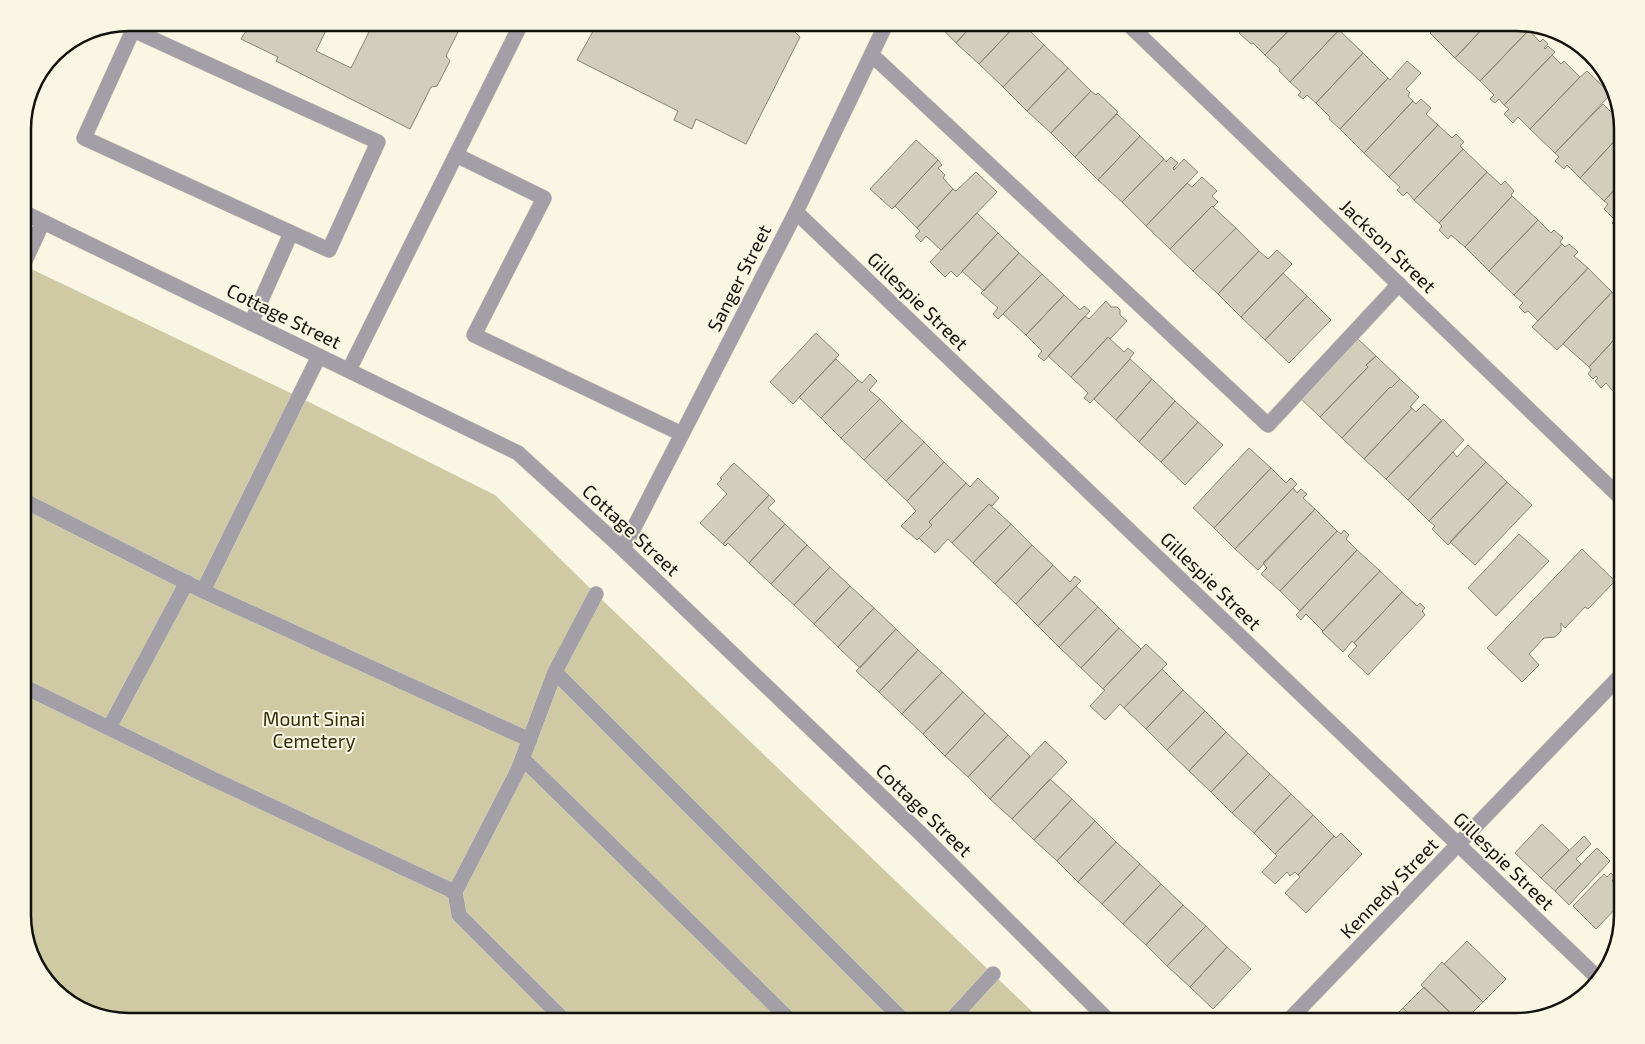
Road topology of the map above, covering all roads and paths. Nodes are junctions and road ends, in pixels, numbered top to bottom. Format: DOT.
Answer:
graph roads {
  1 [pos="127,31"];
  2 [pos="138,31"];
  3 [pos="518,31"];
  4 [pos="883,31"];
  5 [pos="1135,31"];
  6 [pos="872,55"];
  7 [pos="456,155"];
  8 [pos="796,212"];
  9 [pos="31,216"];
  10 [pos="43,222"];
  11 [pos="291,233"];
  12 [pos="31,248"];
  13 [pos="1399,284"];
  14 [pos="251,323"];
  15 [pos="319,356"];
  16 [pos="349,370"];
  17 [pos="682,434"];
  18 [pos="1614,491"];
  19 [pos="31,504"];
  20 [pos="623,549"];
  21 [pos="187,582"];
  22 [pos="203,591"];
  23 [pos="596,594"];
  24 [pos="555,672"];
  25 [pos="1614,682"];
  26 [pos="31,690"];
  27 [pos="110,728"];
  28 [pos="530,740"];
  29 [pos="523,759"];
  30 [pos="1458,846"];
  31 [pos="455,892"];
  32 [pos="993,974"];
  33 [pos="1593,974"];
  34 [pos="556,1013"];
  35 [pos="782,1013"];
  36 [pos="895,1013"];
  37 [pos="958,1013"];
  38 [pos="1100,1013"];
  39 [pos="1297,1013"];
  1 -- 11 [label="street"];
  2 -- 11 [label="street"];
  3 -- 7 [label="street"];
  4 -- 6 [label="street, Sanger Street"];
  5 -- 13 [label="street, Jackson Street"];
  6 -- 8 [label="street, Sanger Street"];
  6 -- 13 [label="street"];
  7 -- 16 [label="street"];
  7 -- 17 [label="street"];
  8 -- 17 [label="street, Sanger Street"];
  8 -- 30 [label="street, Gillespie Street"];
  9 -- 10 [label="street, Cottage Street"];
  10 -- 12 [label="street"];
  10 -- 14 [label="street, Cottage Street"];
  11 -- 14 [label="street"];
  13 -- 18 [label="street, Jackson Street"];
  14 -- 15 [label="street, Cottage Street"];
  15 -- 16 [label="street, Cottage Street"];
  15 -- 22 [label="street"];
  16 -- 20 [label="street, Cottage Street"];
  17 -- 20 [label="street, Sanger Street"];
  19 -- 21 [label="street"];
  20 -- 38 [label="street, Cottage Street"];
  21 -- 22 [label="street"];
  21 -- 27 [label="street"];
  22 -- 28 [label="street"];
  23 -- 24 [label="street"];
  24 -- 28 [label="street"];
  24 -- 36 [label="street"];
  25 -- 30 [label="street, Kennedy Street"];
  26 -- 27 [label="street"];
  27 -- 31 [label="street"];
  28 -- 29 [label="street"];
  29 -- 31 [label="street"];
  29 -- 35 [label="street"];
  30 -- 33 [label="street, Gillespie Street"];
  30 -- 39 [label="street, Kennedy Street"];
  31 -- 34 [label="street"];
  32 -- 37 [label="street"];
}
